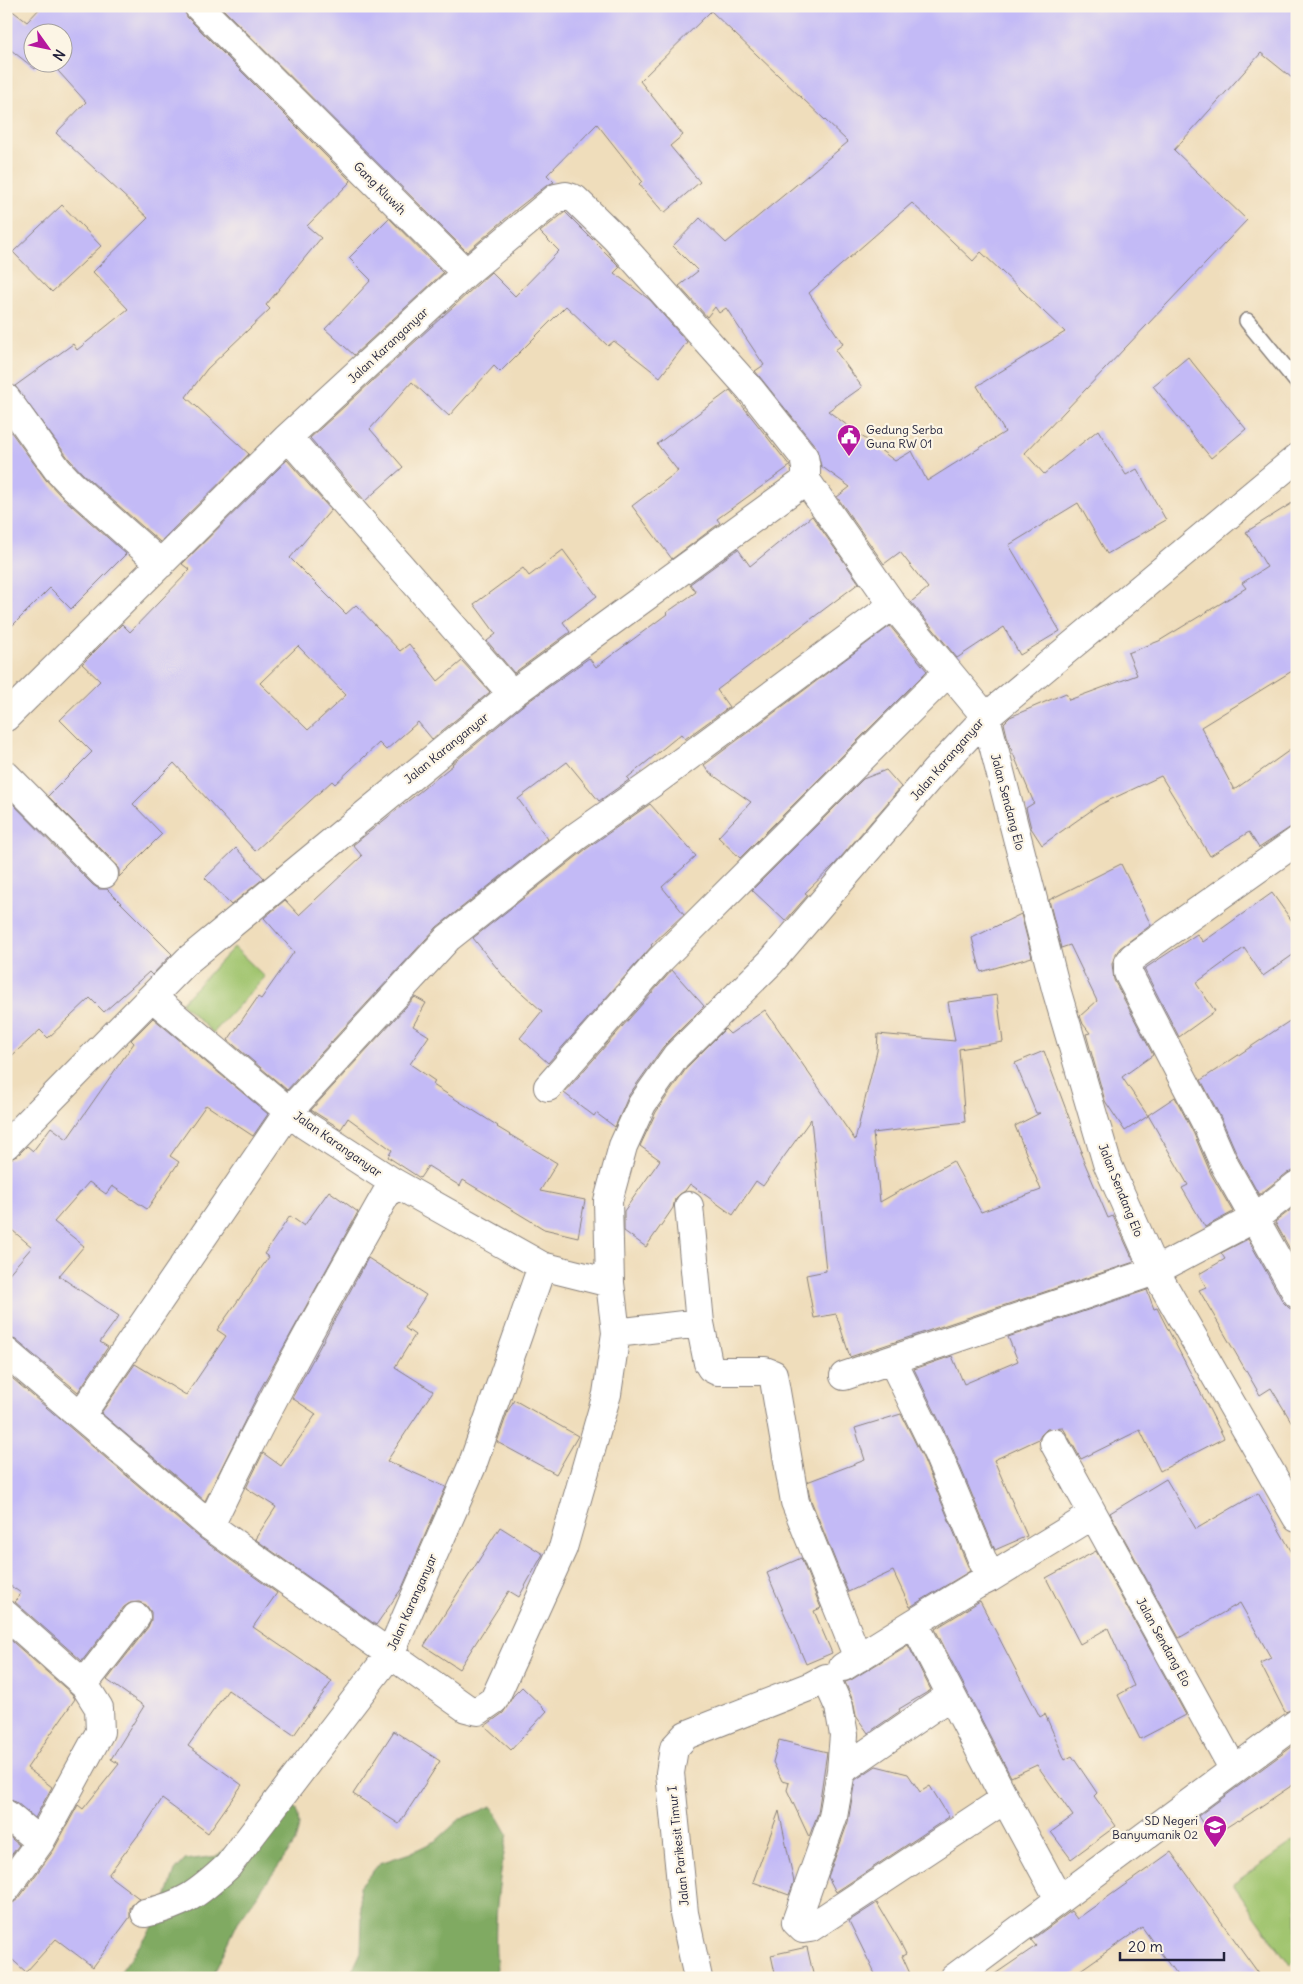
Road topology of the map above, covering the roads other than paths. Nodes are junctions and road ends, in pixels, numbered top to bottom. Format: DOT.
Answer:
graph roads {
  1 [pos="198,6"];
  2 [pos="466,273"];
  3 [pos="1247,321"];
  4 [pos="1297,382"];
  5 [pos="6,398"];
  6 [pos="288,437"];
  7 [pos="1297,458"];
  8 [pos="806,480"];
  9 [pos="161,564"];
  10 [pos="893,605"];
  11 [pos="948,672"];
  12 [pos="512,694"];
  13 [pos="6,717"];
  14 [pos="986,717"];
  15 [pos="6,775"];
  16 [pos="1297,841"];
  17 [pos="104,874"];
  18 [pos="152,997"];
  19 [pos="548,1087"];
  20 [pos="289,1111"];
  21 [pos="6,1145"];
  22 [pos="393,1182"];
  23 [pos="1297,1185"];
  24 [pos="689,1206"];
  25 [pos="1255,1218"];
  26 [pos="542,1266"];
  27 [pos="1155,1271"];
  28 [pos="610,1282"];
  29 [pos="1297,1294"];
  30 [pos="700,1323"];
  31 [pos="616,1333"];
  32 [pos="6,1352"];
  33 [pos="892,1360"];
  34 [pos="844,1376"];
  35 [pos="81,1415"];
  36 [pos="1054,1443"];
  37 [pos="1093,1514"];
  38 [pos="1297,1518"];
  39 [pos="210,1526"];
  40 [pos="990,1578"];
  41 [pos="6,1615"];
  42 [pos="136,1618"];
  43 [pos="914,1623"];
  44 [pos="390,1654"];
  45 [pos="858,1658"];
  46 [pos="826,1678"];
  47 [pos="84,1684"];
  48 [pos="951,1694"];
  49 [pos="1297,1723"];
  50 [pos="1234,1770"];
  51 [pos="841,1771"];
  52 [pos="1005,1799"];
  53 [pos="6,1814"];
  54 [pos="40,1842"];
  55 [pos="6,1889"];
  56 [pos="1059,1899"];
  57 [pos="145,1913"];
  58 [pos="698,1978"];
  59 [pos="954,1978"];
  1 -- 2 [label="street, Gang Kluwih"];
  2 -- 6 [label="street, Jalan Karanganyar"];
  2 -- 8 [label="street"];
  3 -- 4 [label="lane"];
  5 -- 9 [label="street"];
  6 -- 9 [label="street, Jalan Karanganyar"];
  6 -- 12 [label="street"];
  7 -- 14 [label="street"];
  8 -- 10 [label="street, Jalan Karanganyar"];
  8 -- 12 [label="street, Jalan Karanganyar"];
  9 -- 13 [label="street, Jalan Karanganyar"];
  10 -- 11 [label="street, Jalan Karanganyar"];
  10 -- 20 [label="street"];
  11 -- 14 [label="street, Jalan Karanganyar"];
  11 -- 19 [label="street"];
  12 -- 18 [label="street, Jalan Karanganyar"];
  14 -- 27 [label="street, Jalan Sendang Elo"];
  14 -- 28 [label="street, Jalan Karanganyar"];
  15 -- 17 [label="street"];
  16 -- 25 [label="street"];
  18 -- 20 [label="street, Jalan Karanganyar"];
  18 -- 21 [label="street, Jalan Karanganyar"];
  20 -- 22 [label="street, Jalan Karanganyar"];
  20 -- 35 [label="street"];
  22 -- 26 [label="street, Jalan Karanganyar"];
  22 -- 39 [label="street"];
  23 -- 25 [label="street"];
  24 -- 30 [label="street"];
  25 -- 27 [label="street"];
  25 -- 29 [label="street"];
  26 -- 28 [label="street, Jalan Karanganyar"];
  26 -- 44 [label="street, Jalan Karanganyar"];
  27 -- 33 [label="street"];
  27 -- 38 [label="street, Jalan Sendang Elo"];
  28 -- 31 [label="street"];
  30 -- 31 [label="street"];
  30 -- 45 [label="street"];
  31 -- 44 [label="street"];
  32 -- 35 [label="street"];
  33 -- 34 [label="street"];
  33 -- 40 [label="street"];
  35 -- 39 [label="street"];
  36 -- 37 [label="street, Jalan Sendang Elo"];
  37 -- 40 [label="street"];
  37 -- 50 [label="street, Jalan Sendang Elo"];
  39 -- 44 [label="street"];
  40 -- 43 [label="street"];
  41 -- 47 [label="street"];
  42 -- 47 [label="street"];
  43 -- 45 [label="street, Jalan Parikesit Timur I"];
  43 -- 48 [label="street"];
  44 -- 57 [label="street, Jalan Karanganyar"];
  45 -- 46 [label="street, Jalan Parikesit Timur I"];
  46 -- 51 [label="street"];
  46 -- 58 [label="street, Jalan Parikesit Timur I"];
  47 -- 54 [label="street"];
  48 -- 51 [label="street"];
  48 -- 52 [label="street"];
  49 -- 50 [label="street"];
  50 -- 56 [label="street"];
  51 -- 52 [label="street"];
  52 -- 56 [label="street"];
  53 -- 54 [label="street"];
  54 -- 55 [label="street"];
  56 -- 59 [label="street"];
}
